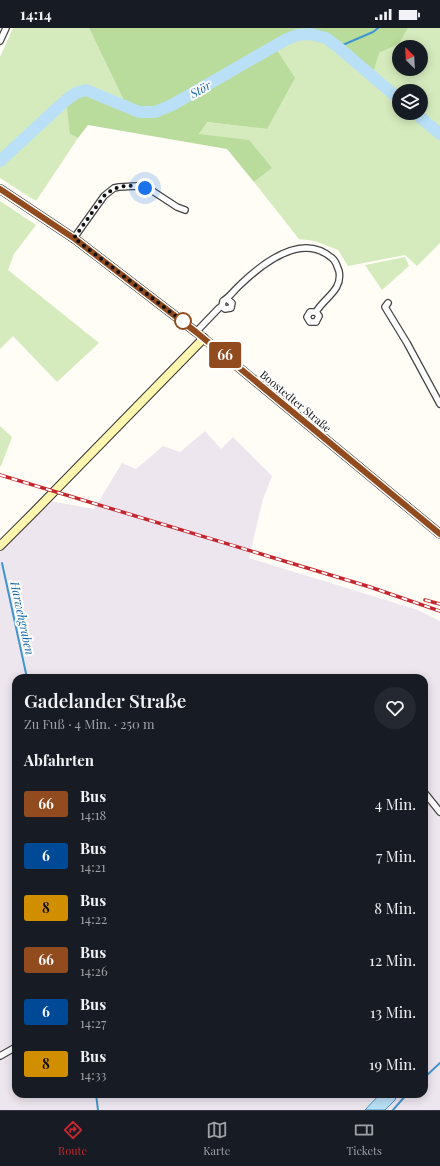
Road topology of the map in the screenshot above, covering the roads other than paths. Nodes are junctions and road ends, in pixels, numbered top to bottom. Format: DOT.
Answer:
graph roads {
  1 [pos="6,28"];
  2 [pos="0,41"];
  3 [pos="0,189"];
  4 [pos="185,210"];
  5 [pos="74,238"];
  6 [pos="227,299"];
  7 [pos="388,303"];
  8 [pos="222,306"];
  9 [pos="316,312"];
  10 [pos="196,332"];
  11 [pos="204,338"];
  12 [pos="440,404"];
  13 [pos="440,534"];
  14 [pos="0,546"];
  15 [pos="428,797"];
  16 [pos="440,812"];
  17 [pos="12,1049"];
  18 [pos="0,1056"];
  1 -- 2 [label="street"];
  3 -- 5 [label="street, Boostedter Straße"];
  4 -- 5 [label="street"];
  5 -- 10 [label="street, Boostedter Straße"];
  6 -- 8 [label="street"];
  6 -- 8 [label="street"];
  6 -- 9 [label="street"];
  7 -- 12 [label="street"];
  8 -- 10 [label="street"];
  10 -- 11 [label="street, Boostedter Straße"];
  11 -- 13 [label="street, Boostedter Straße"];
  11 -- 14 [label="street"];
  15 -- 16 [label="street"];
  17 -- 18 [label="street"];
}
